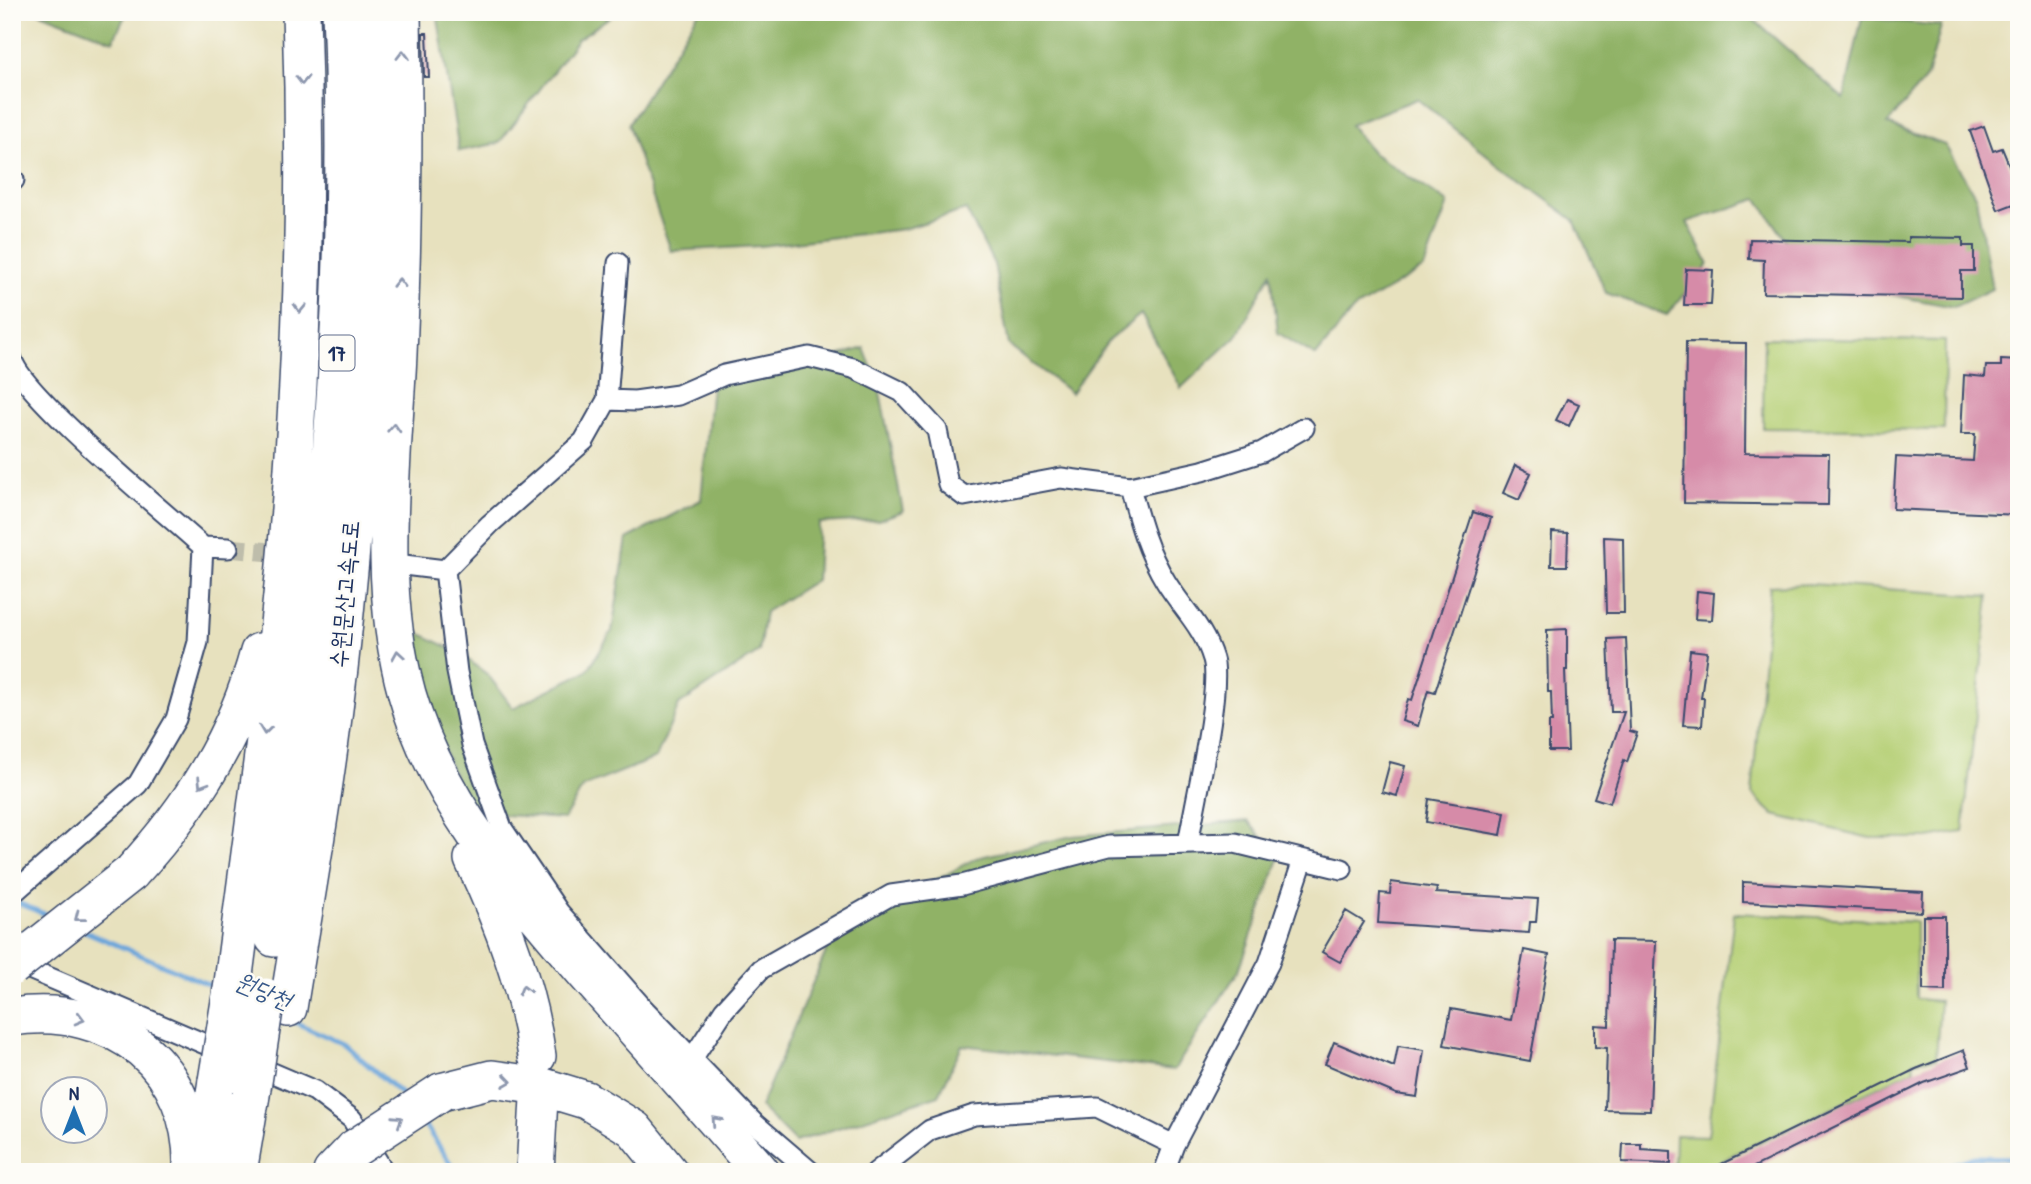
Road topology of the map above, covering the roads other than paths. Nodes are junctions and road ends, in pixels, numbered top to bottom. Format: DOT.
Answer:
graph roads {
  1 [pos="301,12"];
  2 [pos="341,12"];
  3 [pos="369,12"];
  4 [pos="402,12"];
  5 [pos="618,263"];
  6 [pos="12,359"];
  7 [pos="607,400"];
  8 [pos="1304,428"];
  9 [pos="295,437"];
  10 [pos="1130,487"];
  11 [pos="203,547"];
  12 [pos="228,548"];
  13 [pos="404,565"];
  14 [pos="445,570"];
  15 [pos="407,695"];
  16 [pos="1188,844"];
  17 [pos="1303,860"];
  18 [pos="1342,869"];
  19 [pos="12,894"];
  20 [pos="12,964"];
  21 [pos="277,1003"];
  22 [pos="12,1017"];
  23 [pos="537,1056"];
  24 [pos="692,1059"];
  25 [pos="539,1098"];
  26 [pos="262,1100"];
  27 [pos="1174,1145"];
  28 [pos="343,1160"];
  29 [pos="192,1172"];
  30 [pos="202,1172"];
  31 [pos="238,1172"];
  32 [pos="263,1172"];
  33 [pos="384,1172"];
  34 [pos="536,1172"];
  35 [pos="669,1172"];
  36 [pos="761,1172"];
  37 [pos="811,1172"];
  38 [pos="876,1172"];
  39 [pos="1164,1172"];
  1 -- 9 [label="highway, one-way"];
  2 -- 21 [label="highway, 수원문산고속도로 / 17"];
  3 -- 21 [label="highway, 수원문산고속도로 / 17"];
  15 -- 4 [label="highway, one-way"];
  5 -- 7 [label="street"];
  6 -- 11 [label="street"];
  7 -- 10 [label="street"];
  7 -- 14 [label="street"];
  8 -- 10 [label="street"];
  9 -- 20 [label="highway, one-way, bridge"];
  9 -- 30 [label="highway, one-way, bridge"];
  10 -- 16 [label="street"];
  11 -- 12 [label="street"];
  11 -- 19 [label="street"];
  13 -- 14 [label="street"];
  14 -- 24 [label="street"];
  23 -- 15 [label="highway, one-way"];
  36 -- 15 [label="highway, one-way"];
  16 -- 17 [label="street"];
  16 -- 24 [label="street"];
  17 -- 18 [label="street"];
  17 -- 27 [label="street"];
  20 -- 33 [label="street"];
  21 -- 26 [label="highway, 수원문산고속도로 / 17, bridge"];
  22 -- 29 [label="highway, one-way"];
  24 -- 37 [label="street"];
  25 -- 34 [label="highway"];
  26 -- 31 [label="highway, 수원문산고속도로 / 17"];
  26 -- 32 [label="highway, 수원문산고속도로 / 17"];
  27 -- 38 [label="street"];
  27 -- 39 [label="street"];
  28 -- 35 [label="highway, one-way, bridge"];
}
